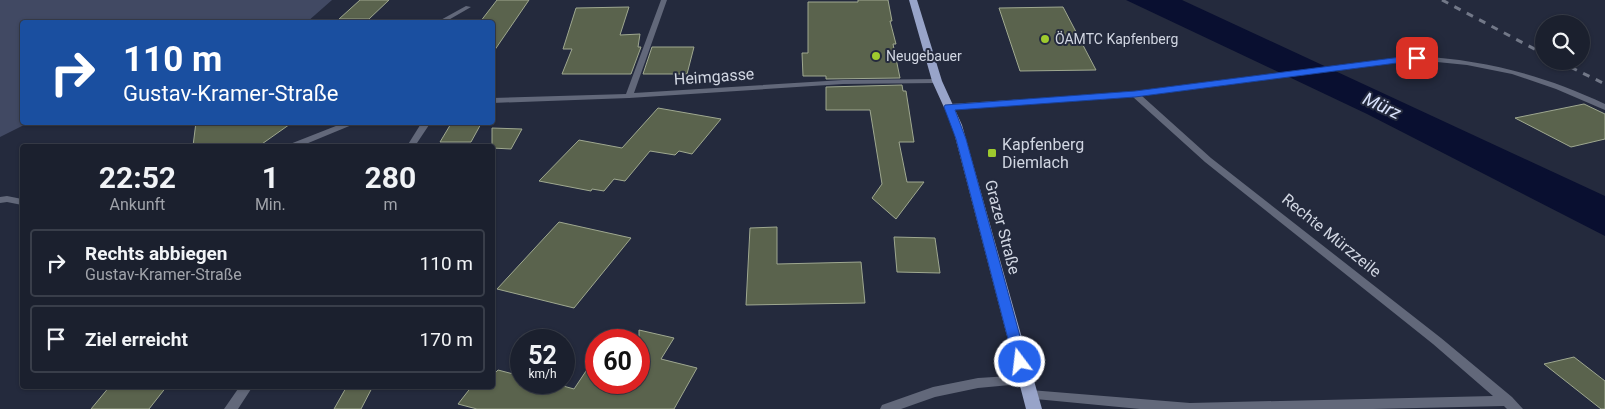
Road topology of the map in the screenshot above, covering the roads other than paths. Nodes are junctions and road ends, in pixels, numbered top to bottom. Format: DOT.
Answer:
graph roads {
  1 [pos="664,0"];
  2 [pos="914,0"];
  3 [pos="468,7"];
  4 [pos="445,20"];
  5 [pos="937,81"];
  6 [pos="1135,94"];
  7 [pos="629,96"];
  8 [pos="495,101"];
  9 [pos="949,107"];
  10 [pos="1605,107"];
  11 [pos="347,125"];
  12 [pos="425,125"];
  13 [pos="298,144"];
  14 [pos="412,144"];
  15 [pos="0,200"];
  16 [pos="20,202"];
  17 [pos="1025,380"];
  18 [pos="245,389"];
  19 [pos="1030,395"];
  20 [pos="1512,405"];
  21 [pos="231,409"];
  22 [pos="887,409"];
  23 [pos="1034,409"];
  1 -- 7 [label="street"];
  2 -- 5 [label="main road, Grazer Straße"];
  3 -- 4 [label="street"];
  5 -- 7 [label="street, Heimgasse"];
  5 -- 9 [label="main road, Grazer Straße"];
  6 -- 9 [label="street"];
  6 -- 10 [label="street"];
  6 -- 20 [label="street, Rechte Mürzzeile"];
  7 -- 8 [label="street, Heimgasse"];
  9 -- 17 [label="main road, Grazer Straße"];
  11 -- 13 [label="street"];
  12 -- 14 [label="street"];
  15 -- 16 [label="street"];
  17 -- 19 [label="main road, Grazer Straße"];
  17 -- 22 [label="street"];
  18 -- 21 [label="street"];
  19 -- 20 [label="street, Rechte Mürzzeile"];
  19 -- 23 [label="main road, Grazer Straße"];
}
